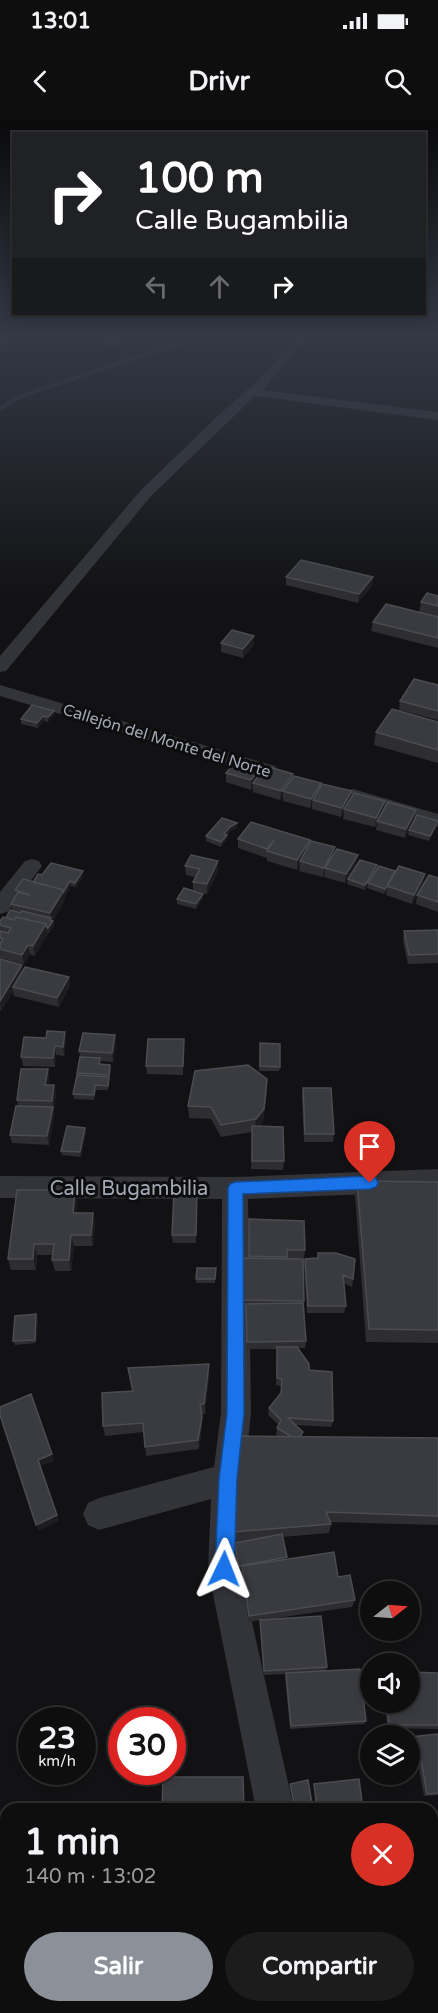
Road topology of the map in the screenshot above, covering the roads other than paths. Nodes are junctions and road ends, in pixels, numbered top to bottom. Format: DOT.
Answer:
graph roads {
  1 [pos="218,422"];
  2 [pos="0,667"];
  3 [pos="0,690"];
  4 [pos="281,774"];
  5 [pos="337,791"];
  6 [pos="438,821"];
  7 [pos="32,866"];
  8 [pos="1,903"];
  9 [pos="438,1180"];
  10 [pos="0,1187"];
  11 [pos="235,1188"];
  12 [pos="228,1479"];
  13 [pos="99,1514"];
  14 [pos="274,1803"];
  1 -- 2 [label="street"];
  3 -- 4 [label="street, Callejón del Monte del Norte"];
  5 -- 6 [label="street"];
  7 -- 8 [label="street"];
  9 -- 11 [label="street, Calle Bugambilia"];
  10 -- 11 [label="street, Calle Bugambilia"];
  11 -- 12 [label="street"];
  12 -- 13 [label="street"];
  12 -- 14 [label="street"];
}
